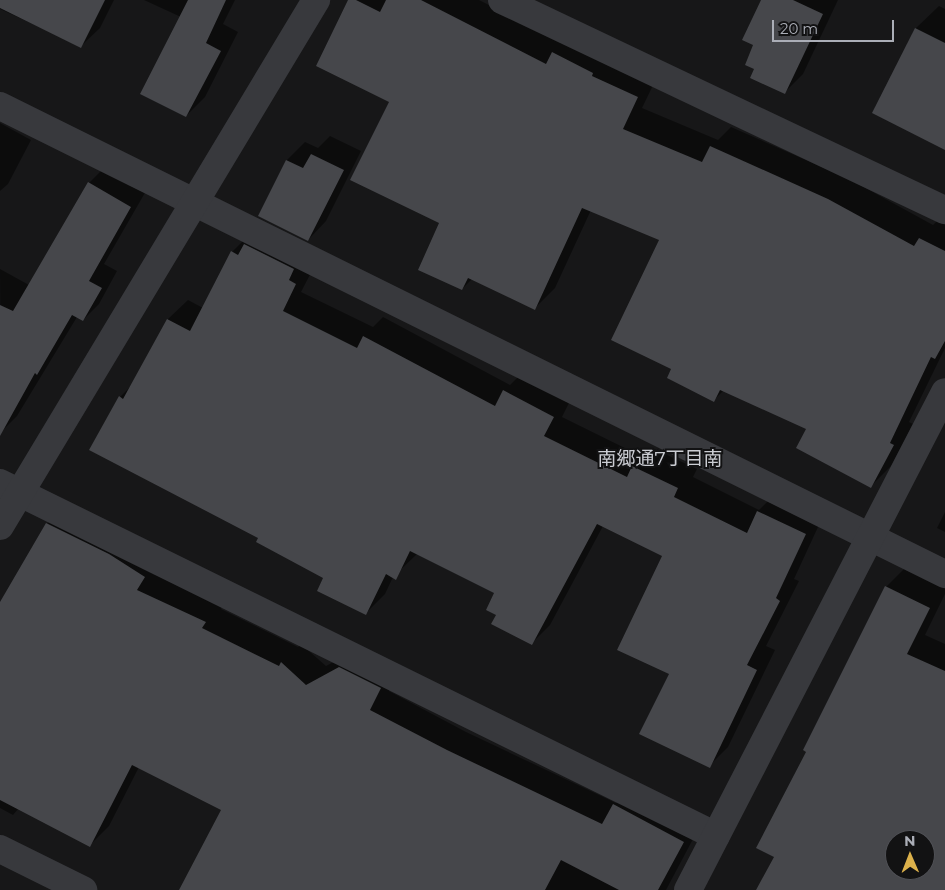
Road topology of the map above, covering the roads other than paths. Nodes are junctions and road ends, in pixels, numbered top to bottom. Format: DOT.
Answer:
graph roads {
  1 [pos="316,0"];
  2 [pos="502,0"];
  3 [pos="0,106"];
  4 [pos="195,202"];
  5 [pos="945,210"];
  6 [pos="945,392"];
  7 [pos="10,489"];
  8 [pos="0,526"];
  9 [pos="871,535"];
  10 [pos="945,574"];
  11 [pos="716,836"];
  12 [pos="0,849"];
  13 [pos="83,890"];
  14 [pos="688,890"];
  1 -- 4 [label="street"];
  2 -- 5 [label="street"];
  3 -- 4 [label="street"];
  4 -- 7 [label="street"];
  4 -- 9 [label="street"];
  6 -- 9 [label="street"];
  7 -- 8 [label="street"];
  7 -- 11 [label="street"];
  9 -- 10 [label="street"];
  9 -- 11 [label="street"];
  11 -- 14 [label="street"];
  12 -- 13 [label="street"];
}
